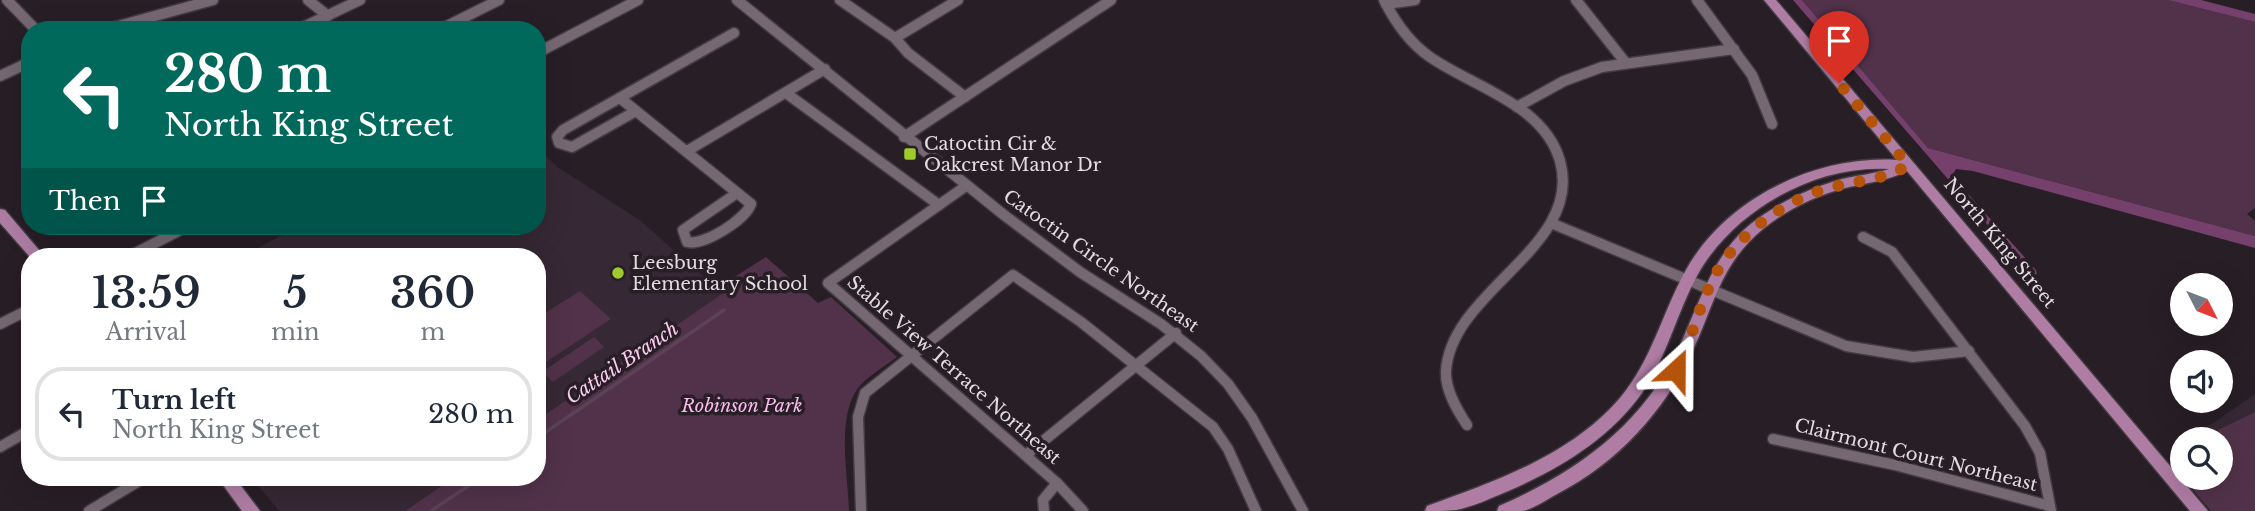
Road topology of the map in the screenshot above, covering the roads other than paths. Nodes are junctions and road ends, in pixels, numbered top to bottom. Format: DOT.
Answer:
graph roads {
  1 [pos="7,0"];
  2 [pos="213,0"];
  3 [pos="308,0"];
  4 [pos="360,0"];
  5 [pos="499,0"];
  6 [pos="638,0"];
  7 [pos="737,0"];
  8 [pos="840,0"];
  9 [pos="958,0"];
  10 [pos="1111,0"];
  11 [pos="1415,0"];
  12 [pos="1576,0"];
  13 [pos="1697,0"];
  14 [pos="1770,0"];
  15 [pos="1385,2"];
  16 [pos="328,16"];
  17 [pos="27,21"];
  18 [pos="137,21"];
  19 [pos="317,21"];
  20 [pos="457,21"];
  21 [pos="734,33"];
  22 [pos="895,38"];
  23 [pos="546,48"];
  24 [pos="1734,49"];
  25 [pos="1625,62"];
  26 [pos="21,66"];
  27 [pos="825,69"];
  28 [pos="0,76"];
  29 [pos="786,93"];
  30 [pos="965,97"];
  31 [pos="620,98"];
  32 [pos="1517,107"];
  33 [pos="636,111"];
  34 [pos="1772,124"];
  35 [pos="904,137"];
  36 [pos="687,151"];
  37 [pos="1908,165"];
  38 [pos="966,186"];
  39 [pos="737,193"];
  40 [pos="939,205"];
  41 [pos="0,214"];
  42 [pos="1551,223"];
  43 [pos="171,235"];
  44 [pos="1863,237"];
  45 [pos="30,248"];
  46 [pos="145,248"];
  47 [pos="1688,280"];
  48 [pos="1709,289"];
  49 [pos="21,314"];
  50 [pos="0,324"];
  51 [pos="1176,333"];
  52 [pos="1969,351"];
  53 [pos="910,355"];
  54 [pos="1136,365"];
  55 [pos="1466,425"];
  56 [pos="21,435"];
  57 [pos="1773,439"];
  58 [pos="0,447"];
  59 [pos="1026,455"];
  60 [pos="1057,483"];
  61 [pos="131,486"];
  62 [pos="232,486"];
  63 [pos="2050,509"];
  64 [pos="89,511"];
  65 [pos="252,511"];
  66 [pos="861,511"];
  67 [pos="1044,511"];
  68 [pos="1083,511"];
  69 [pos="1256,511"];
  70 [pos="1303,511"];
  71 [pos="1433,511"];
  72 [pos="1505,511"];
  73 [pos="2200,511"];
  1 -- 17 [label="street"];
  2 -- 18 [label="street"];
  3 -- 16 [label="street"];
  4 -- 16 [label="street"];
  5 -- 20 [label="street"];
  6 -- 23 [label="street"];
  7 -- 27 [label="street, Catoctin Circle Northeast"];
  8 -- 22 [label="street"];
  9 -- 22 [label="street"];
  10 -- 30 [label="street"];
  11 -- 15 [label="street"];
  12 -- 25 [label="street"];
  13 -- 24 [label="street"];
  14 -- 37 [label="main road, North King Street"];
  15 -- 32 [label="street"];
  16 -- 19 [label="street"];
  21 -- 31 [label="street"];
  22 -- 30 [label="street"];
  24 -- 25 [label="street"];
  24 -- 34 [label="street"];
  25 -- 32 [label="street"];
  26 -- 28 [label="street"];
  27 -- 29 [label="street"];
  27 -- 35 [label="street, Catoctin Circle Northeast"];
  29 -- 36 [label="street"];
  29 -- 40 [label="street"];
  30 -- 35 [label="street"];
  31 -- 33 [label="street"];
  31 -- 33 [label="street"];
  32 -- 42 [label="street"];
  33 -- 36 [label="street"];
  35 -- 38 [label="street, Catoctin Circle Northeast"];
  36 -- 39 [label="street"];
  37 -- 47 [label="main road"];
  37 -- 48 [label="main road"];
  37 -- 73 [label="main road, North King Street"];
  38 -- 40 [label="street, Stable View Terrace Northeast"];
  38 -- 51 [label="street, Catoctin Circle Northeast"];
  39 -- 39 [label="street"];
  40 -- 53 [label="street, Stable View Terrace Northeast"];
  41 -- 45 [label="main road"];
  42 -- 47 [label="street"];
  42 -- 55 [label="street"];
  43 -- 46 [label="street"];
  44 -- 52 [label="street"];
  47 -- 48 [label="street"];
  47 -- 71 [label="main road"];
  48 -- 52 [label="street"];
  48 -- 72 [label="main road"];
  49 -- 50 [label="street"];
  51 -- 54 [label="street"];
  51 -- 70 [label="street, Catoctin Circle Northeast"];
  52 -- 63 [label="street"];
  53 -- 54 [label="street"];
  53 -- 59 [label="street, Stable View Terrace Northeast"];
  53 -- 66 [label="street"];
  54 -- 59 [label="street"];
  54 -- 69 [label="street"];
  56 -- 58 [label="street"];
  57 -- 63 [label="street, Clairmont Court Northeast"];
  59 -- 60 [label="street, Stable View Terrace Northeast"];
  60 -- 67 [label="street, Stable View Terrace Northeast"];
  60 -- 68 [label="street, Stable View Terrace Northeast"];
  61 -- 64 [label="street"];
  62 -- 65 [label="main road"];
}
